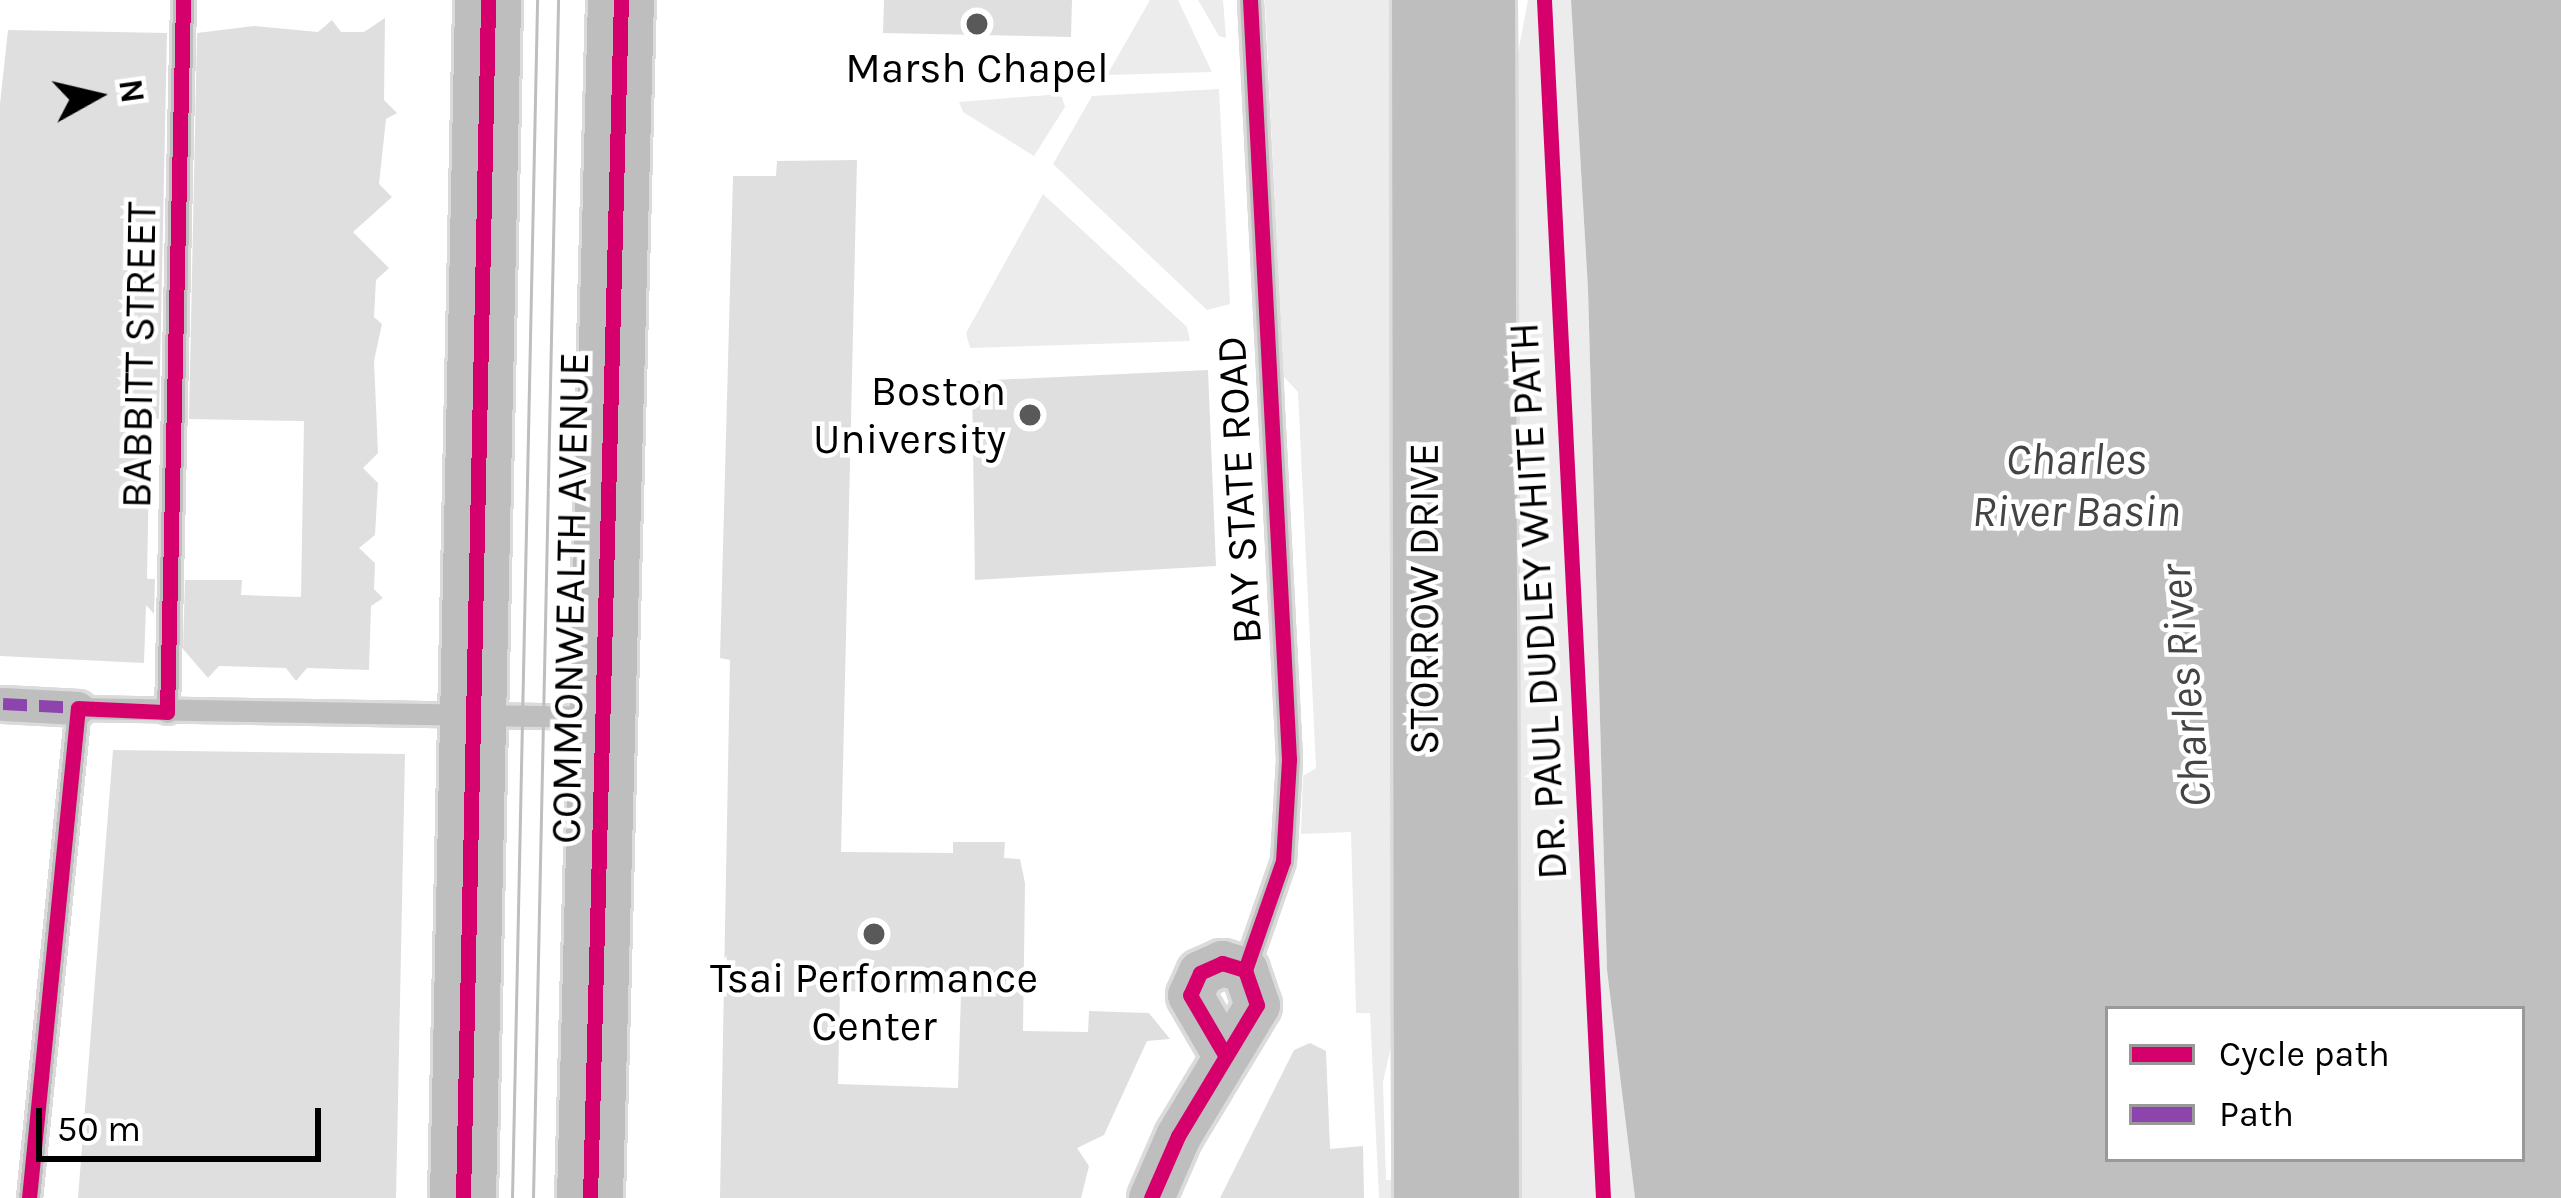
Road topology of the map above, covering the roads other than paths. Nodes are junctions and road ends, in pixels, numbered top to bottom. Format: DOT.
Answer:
graph roads {
  1 [pos="183,0"];
  2 [pos="488,0"];
  3 [pos="621,0"];
  4 [pos="1250,0"];
  5 [pos="1425,0"];
  6 [pos="1481,0"];
  7 [pos="3,704"];
  8 [pos="78,708"];
  9 [pos="167,712"];
  10 [pos="473,713"];
  11 [pos="602,717"];
  12 [pos="1245,970"];
  13 [pos="1225,1055"];
  14 [pos="29,1198"];
  15 [pos="463,1198"];
  16 [pos="590,1198"];
  17 [pos="1151,1198"];
  18 [pos="1427,1198"];
  19 [pos="1486,1198"];
  1 -- 9 [label="lane, BABBITT STREET"];
  2 -- 10 [label="main road"];
  3 -- 11 [label="main road, COMMONWEALTH AVENUE"];
  4 -- 12 [label="lane, BAY STATE ROAD"];
  5 -- 18 [label="main road, STORROW DRIVE"];
  6 -- 19 [label="main road, STORROW DRIVE"];
  7 -- 8 [label="street"];
  8 -- 9 [label="lane"];
  8 -- 14 [label="lane"];
  9 -- 10 [label="lane"];
  10 -- 11 [label="lane"];
  10 -- 15 [label="main road"];
  11 -- 16 [label="main road, COMMONWEALTH AVENUE"];
  12 -- 13 [label="street, BAY STATE ROAD"];
  12 -- 13 [label="street"];
  13 -- 17 [label="street, BAY STATE ROAD"];
}
